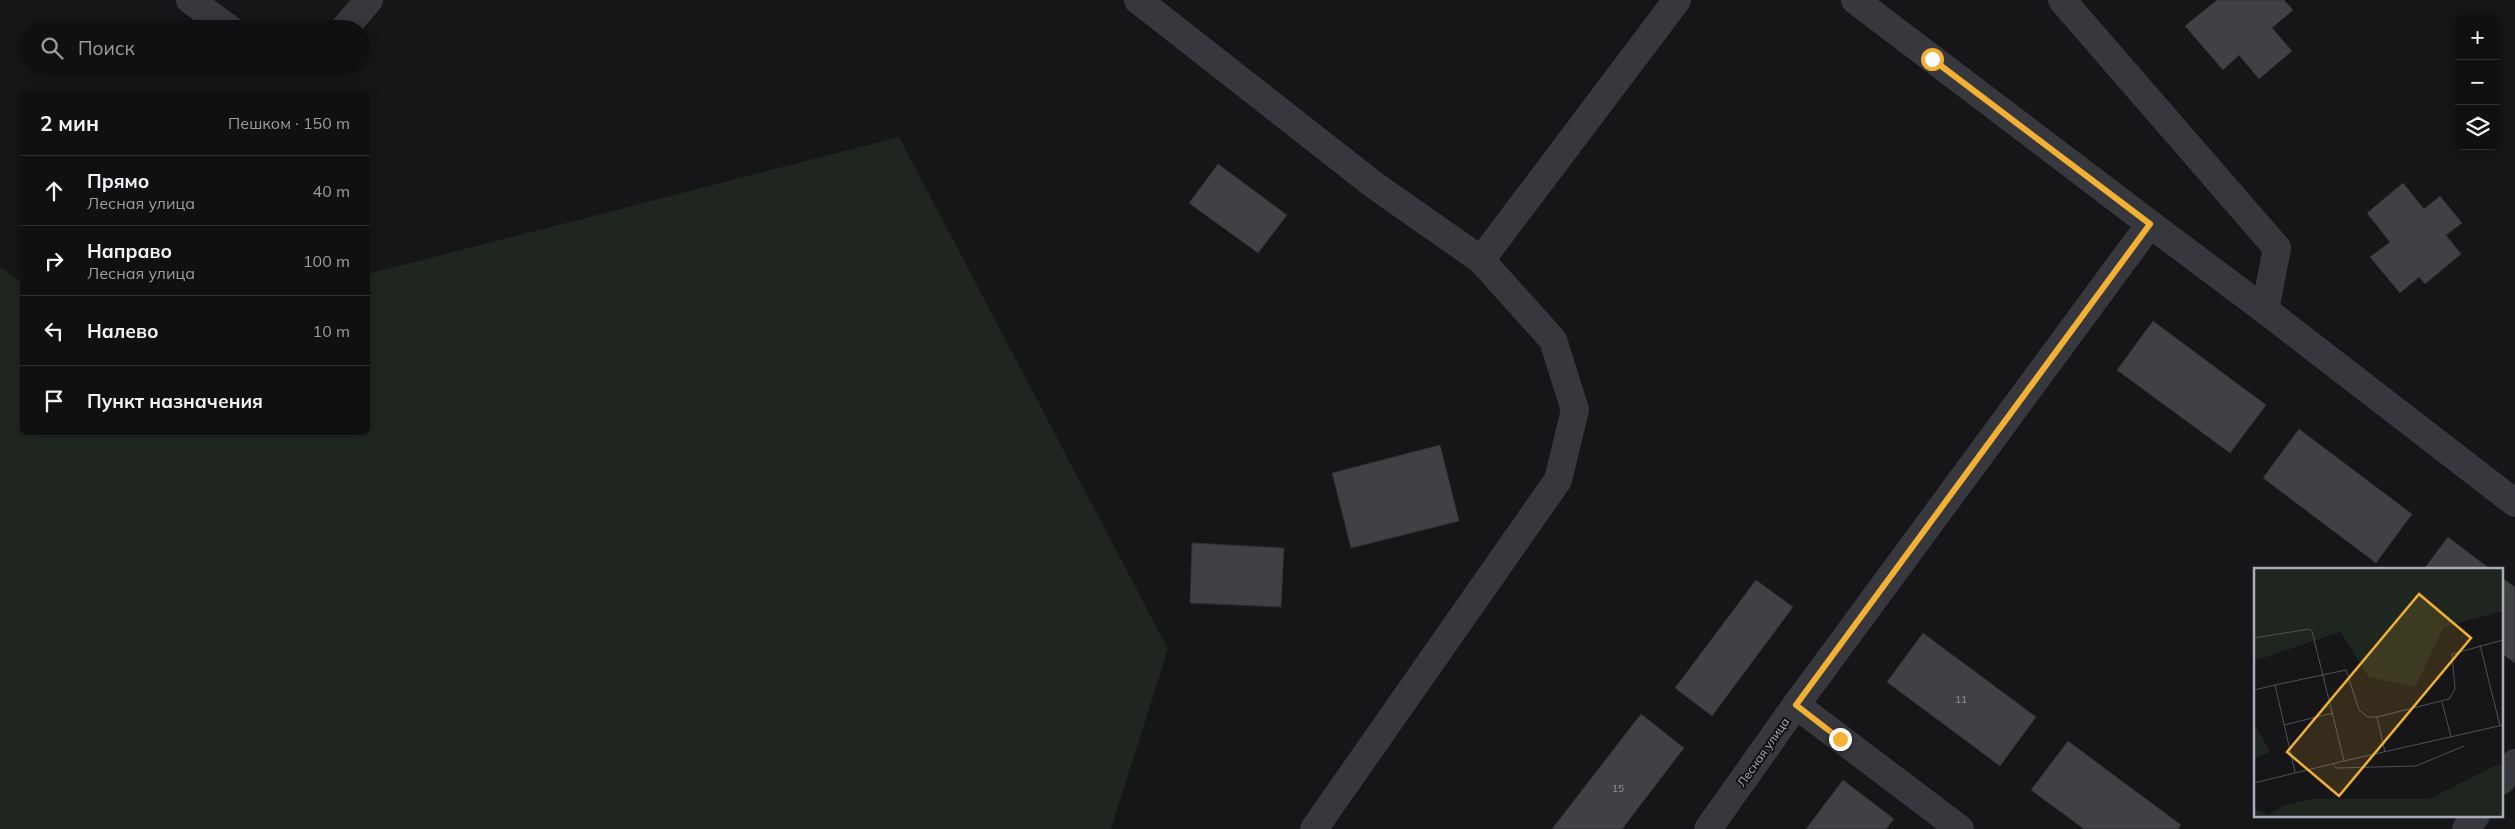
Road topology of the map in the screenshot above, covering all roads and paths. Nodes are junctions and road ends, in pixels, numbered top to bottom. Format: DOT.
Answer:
graph roads {
  1 [pos="190,0"];
  2 [pos="369,0"];
  3 [pos="1138,0"];
  4 [pos="1677,0"];
  5 [pos="1855,0"];
  6 [pos="2062,0"];
  7 [pos="218,20"];
  8 [pos="352,20"];
  9 [pos="2150,224"];
  10 [pos="1481,260"];
  11 [pos="2265,310"];
  12 [pos="2515,504"];
  13 [pos="1796,705"];
  14 [pos="2515,763"];
  15 [pos="2502,780"];
  16 [pos="2475,816"];
  17 [pos="1314,829"];
  18 [pos="1708,829"];
  19 [pos="1960,829"];
  20 [pos="2466,829"];
  1 -- 7 [label="street"];
  2 -- 8 [label="street"];
  3 -- 10 [label="street"];
  4 -- 10 [label="street"];
  5 -- 9 [label="street"];
  6 -- 11 [label="street"];
  9 -- 11 [label="street"];
  9 -- 13 [label="street, Лесная улица"];
  10 -- 17 [label="street"];
  11 -- 12 [label="street"];
  13 -- 18 [label="street, Лесная улица"];
  13 -- 19 [label="street"];
  14 -- 15 [label="street"];
  16 -- 20 [label="street"];
}
